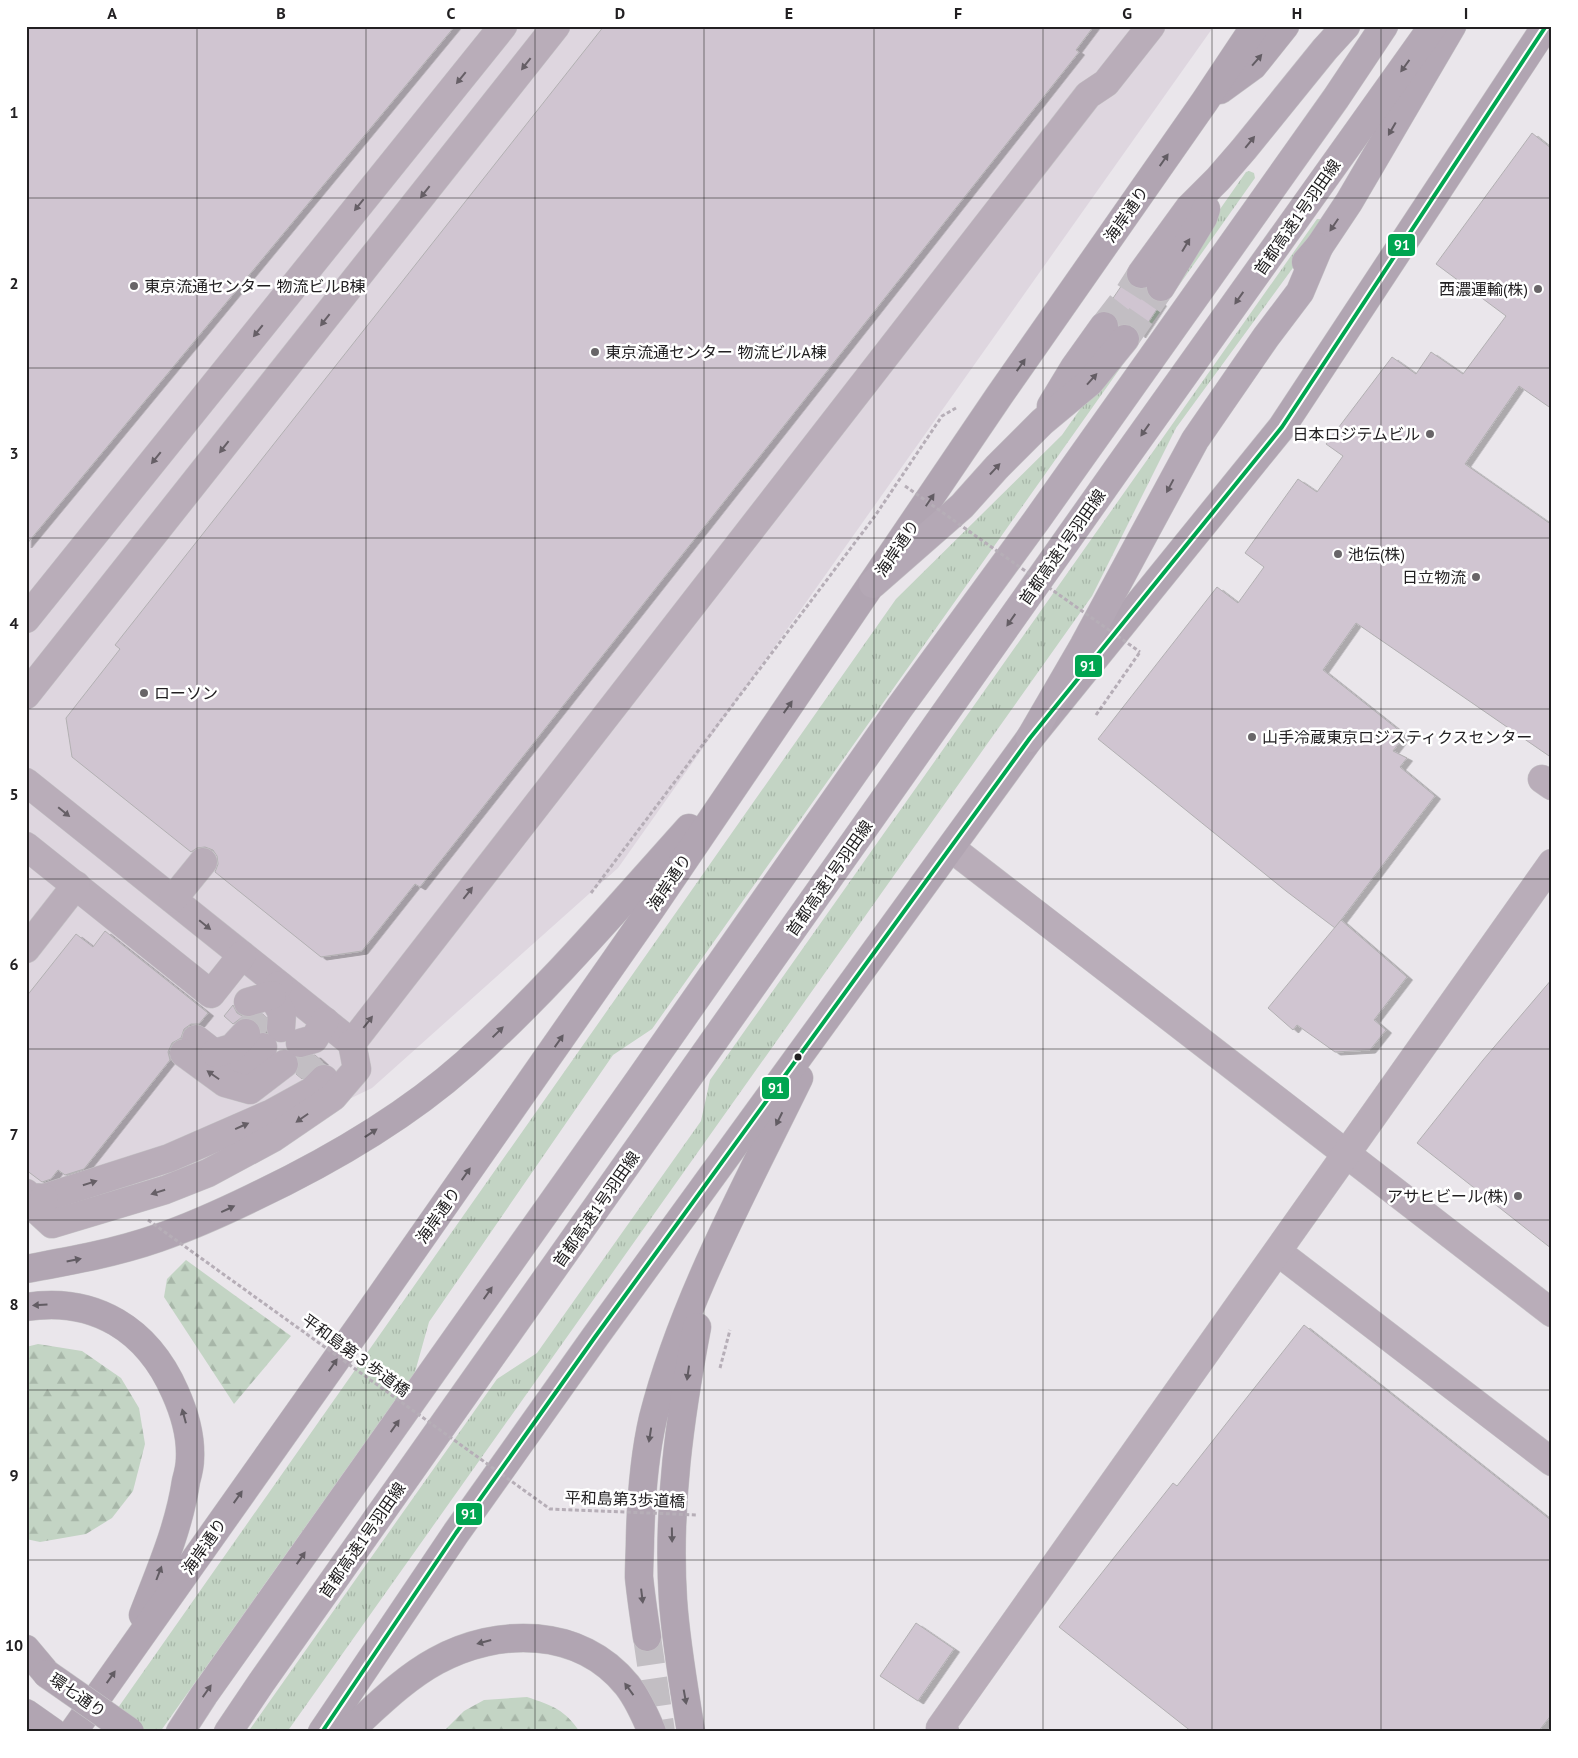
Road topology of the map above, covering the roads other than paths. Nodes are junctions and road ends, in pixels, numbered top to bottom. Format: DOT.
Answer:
graph roads {
  1 [pos="502,26"];
  2 [pos="556,26"];
  3 [pos="1151,26"];
  4 [pos="1255,26"];
  5 [pos="1285,26"];
  6 [pos="1346,26"];
  7 [pos="1384,26"];
  8 [pos="1433,26"];
  9 [pos="1452,26"];
  10 [pos="1547,26"];
  11 [pos="1552,29"];
  12 [pos="1205,101"];
  13 [pos="1151,280"];
  14 [pos="1115,332"];
  15 [pos="873,584"];
  16 [pos="26,619"];
  17 [pos="26,695"];
  18 [pos="1030,738"];
  19 [pos="760,747"];
  20 [pos="26,782"];
  21 [pos="26,846"];
  22 [pos="951,848"];
  23 [pos="202,862"];
  24 [pos="1552,863"];
  25 [pos="76,885"];
  26 [pos="172,899"];
  27 [pos="26,948"];
  28 [pos="242,955"];
  29 [pos="831,1012"];
  30 [pos="280,1031"];
  31 [pos="352,1043"];
  32 [pos="199,1047"];
  33 [pos="1347,1153"];
  34 [pos="34,1205"];
  35 [pos="1278,1252"];
  36 [pos="712,1257"];
  37 [pos="26,1270"];
  38 [pos="26,1306"];
  39 [pos="1552,1313"];
  40 [pos="1552,1462"];
  41 [pos="647,1637"];
  42 [pos="26,1648"];
  43 [pos="129,1651"];
  44 [pos="37,1666"];
  45 [pos="26,1712"];
  46 [pos="26,1729"];
  47 [pos="935,1731"];
  48 [pos="32,1732"];
  49 [pos="53,1732"];
  50 [pos="73,1732"];
  51 [pos="130,1732"];
  52 [pos="180,1732"];
  53 [pos="228,1732"];
  54 [pos="322,1732"];
  55 [pos="348,1732"];
  56 [pos="652,1732"];
  57 [pos="691,1732"];
  1 -- 16 [label="street, one-way"];
  2 -- 17 [label="street, one-way"];
  31 -- 3 [label="street, one-way"];
  4 -- 12 [label="main road, 海岸通り"];
  12 -- 5 [label="main road, one-way"];
  13 -- 6 [label="highway, one-way"];
  52 -- 7 [label="highway, one-way"];
  8 -- 53 [label="highway, 首都高速1号羽田線, one-way"];
  9 -- 18 [label="highway, one-way"];
  10 -- 11 [label="street"];
  10 -- 18 [label="main road"];
  15 -- 12 [label="main road, 海岸通り, one-way"];
  15 -- 14 [label="highway, one-way"];
  19 -- 15 [label="main road, 海岸通り, one-way"];
  18 -- 22 [label="main road"];
  37 -- 19 [label="main road, one-way"];
  43 -- 19 [label="main road, 海岸通り, one-way"];
  20 -- 26 [label="street, one-way"];
  21 -- 25 [label="street"];
  22 -- 29 [label="main road"];
  22 -- 33 [label="street"];
  23 -- 26 [label="street"];
  24 -- 33 [label="street"];
  25 -- 27 [label="street"];
  25 -- 28 [label="street"];
  26 -- 28 [label="street, one-way"];
  28 -- 30 [label="street"];
  29 -- 36 [label="main road, one-way"];
  29 -- 54 [label="main road"];
  30 -- 31 [label="street"];
  30 -- 32 [label="street"];
  30 -- 32 [label="street"];
  30 -- 32 [label="street, one-way"];
  31 -- 34 [label="street"];
  33 -- 35 [label="street"];
  33 -- 39 [label="street"];
  35 -- 40 [label="street"];
  35 -- 47 [label="street"];
  36 -- 41 [label="main road, one-way"];
  36 -- 57 [label="main road, one-way"];
  43 -- 38 [label="main road, one-way"];
  42 -- 44 [label="main road, 環七通り"];
  50 -- 43 [label="main road, 海岸通り, one-way"];
  44 -- 51 [label="main road, 環七通り, bridge"];
  45 -- 49 [label="main road"];
  46 -- 48 [label="main road"];
  56 -- 55 [label="main road, one-way"];
}
